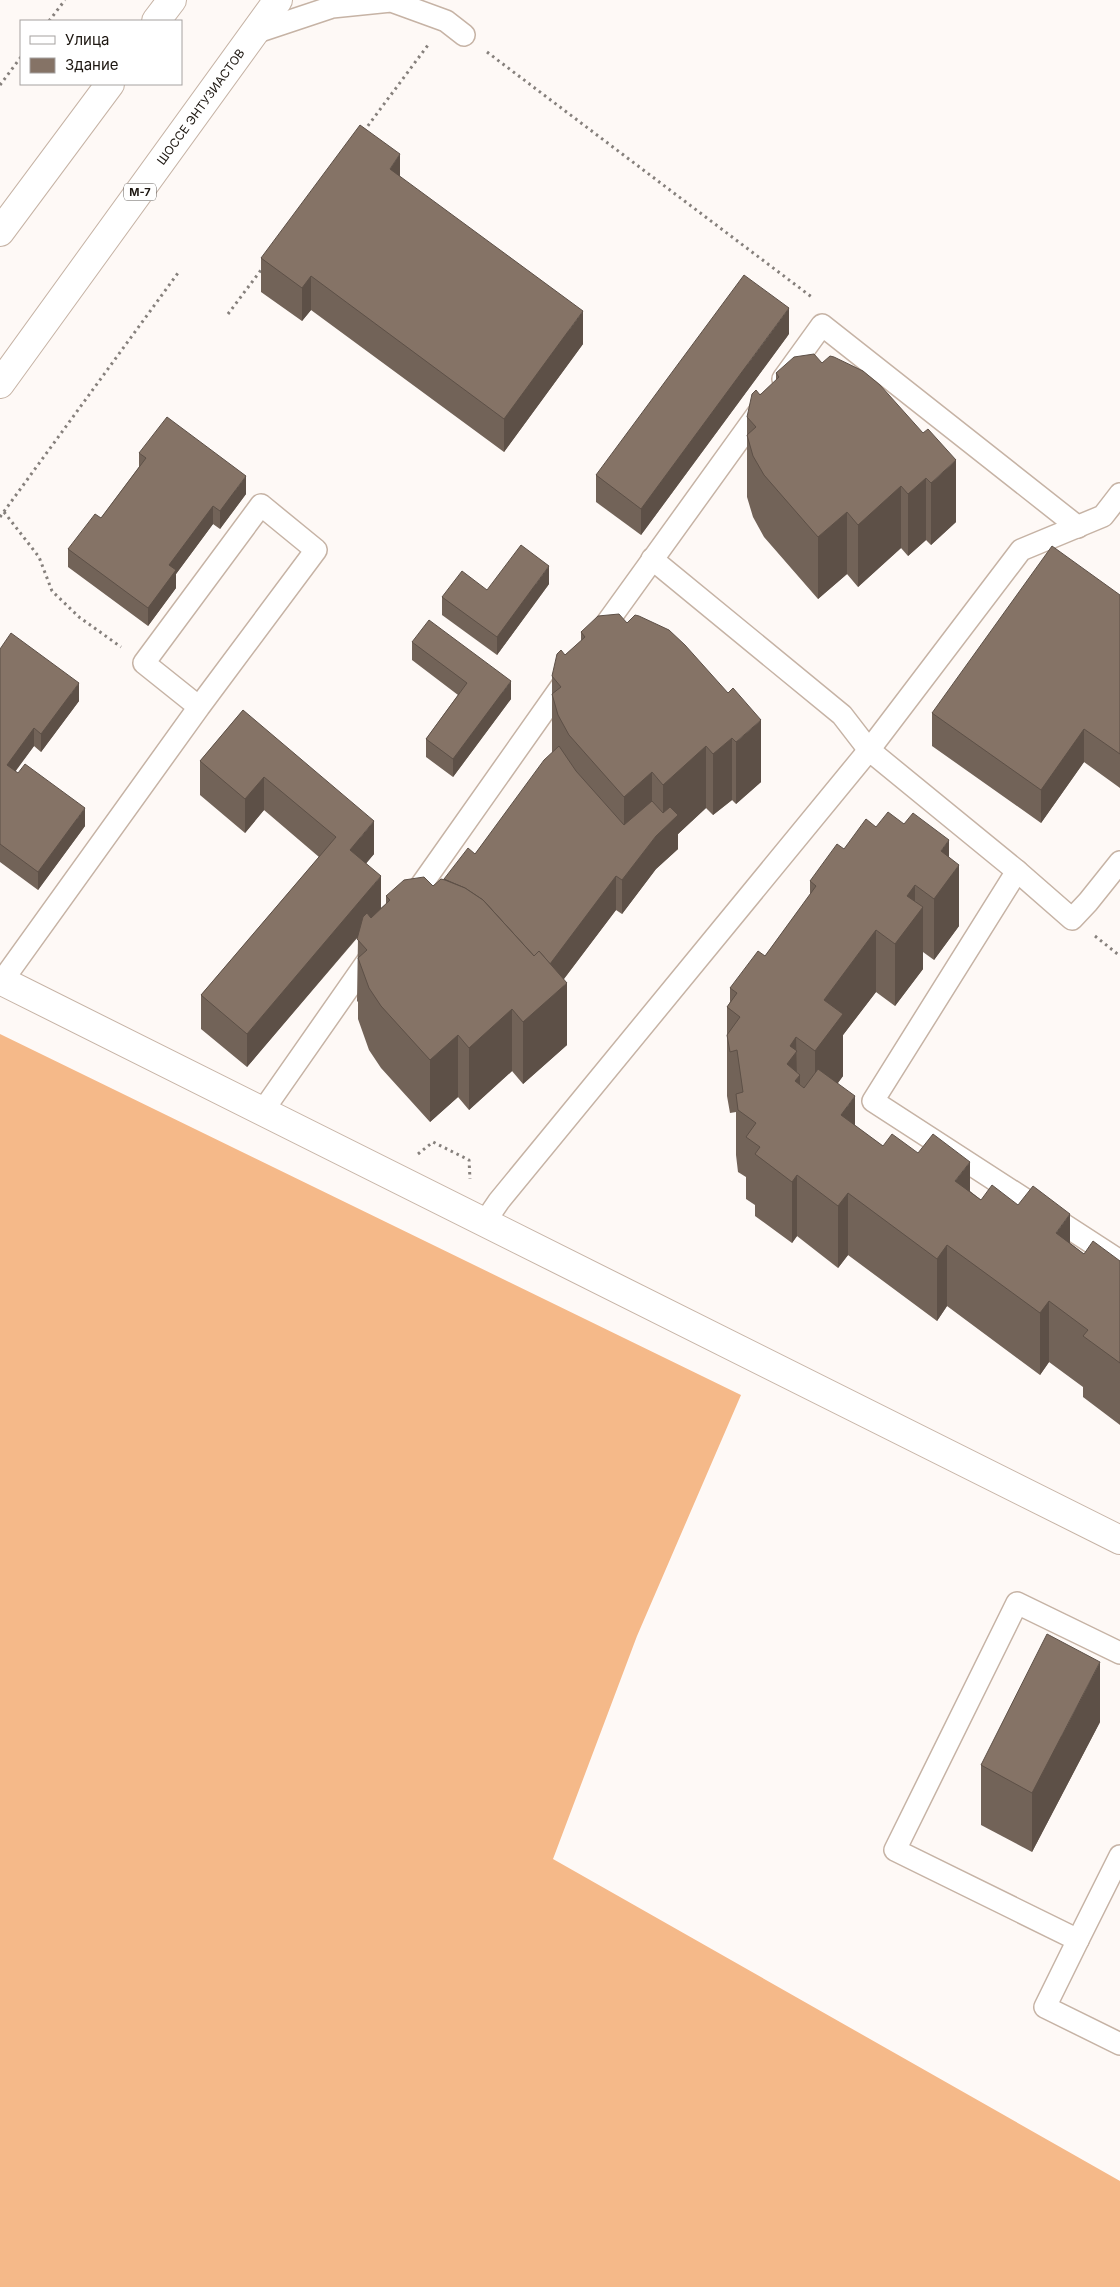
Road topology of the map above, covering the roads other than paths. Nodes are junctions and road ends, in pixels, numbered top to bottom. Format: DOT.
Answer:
graph roads {
  1 [pos="172,0"];
  2 [pos="278,0"];
  3 [pos="434,0"];
  4 [pos="157,20"];
  5 [pos="446,21"];
  6 [pos="254,33"];
  7 [pos="464,35"];
  8 [pos="109,85"];
  9 [pos="0,232"];
  10 [pos="0,384"];
  11 [pos="1120,494"];
  12 [pos="1078,527"];
  13 [pos="652,559"];
  14 [pos="199,707"];
  15 [pos="869,750"];
  16 [pos="1120,862"];
  17 [pos="1017,871"];
  18 [pos="400,914"];
  19 [pos="383,939"];
  20 [pos="1,980"];
  21 [pos="262,1112"];
  22 [pos="484,1223"];
  23 [pos="1120,1261"];
  24 [pos="1120,1540"];
  25 [pos="1120,1653"];
  26 [pos="1120,1856"];
  27 [pos="1078,1940"];
  28 [pos="1120,2044"];
  1 -- 4 [label="main road"];
  2 -- 6 [label="main road, ШОССЕ ЭНТУЗИАСТОВ / М-7"];
  3 -- 5 [label="lane"];
  5 -- 6 [label="lane"];
  5 -- 7 [label="lane"];
  6 -- 10 [label="main road, ШОССЕ ЭНТУЗИАСТОВ / М-7"];
  8 -- 9 [label="main road"];
  11 -- 12 [label="lane"];
  12 -- 13 [label="lane"];
  12 -- 15 [label="lane"];
  13 -- 15 [label="lane"];
  13 -- 18 [label="lane"];
  14 -- 14 [label="lane"];
  14 -- 20 [label="lane"];
  15 -- 17 [label="lane"];
  15 -- 22 [label="lane"];
  16 -- 17 [label="lane"];
  17 -- 23 [label="lane"];
  19 -- 21 [label="lane"];
  20 -- 21 [label="main road"];
  21 -- 22 [label="main road"];
  22 -- 24 [label="main road"];
  25 -- 27 [label="lane"];
  26 -- 27 [label="lane"];
  27 -- 28 [label="lane"];
}
